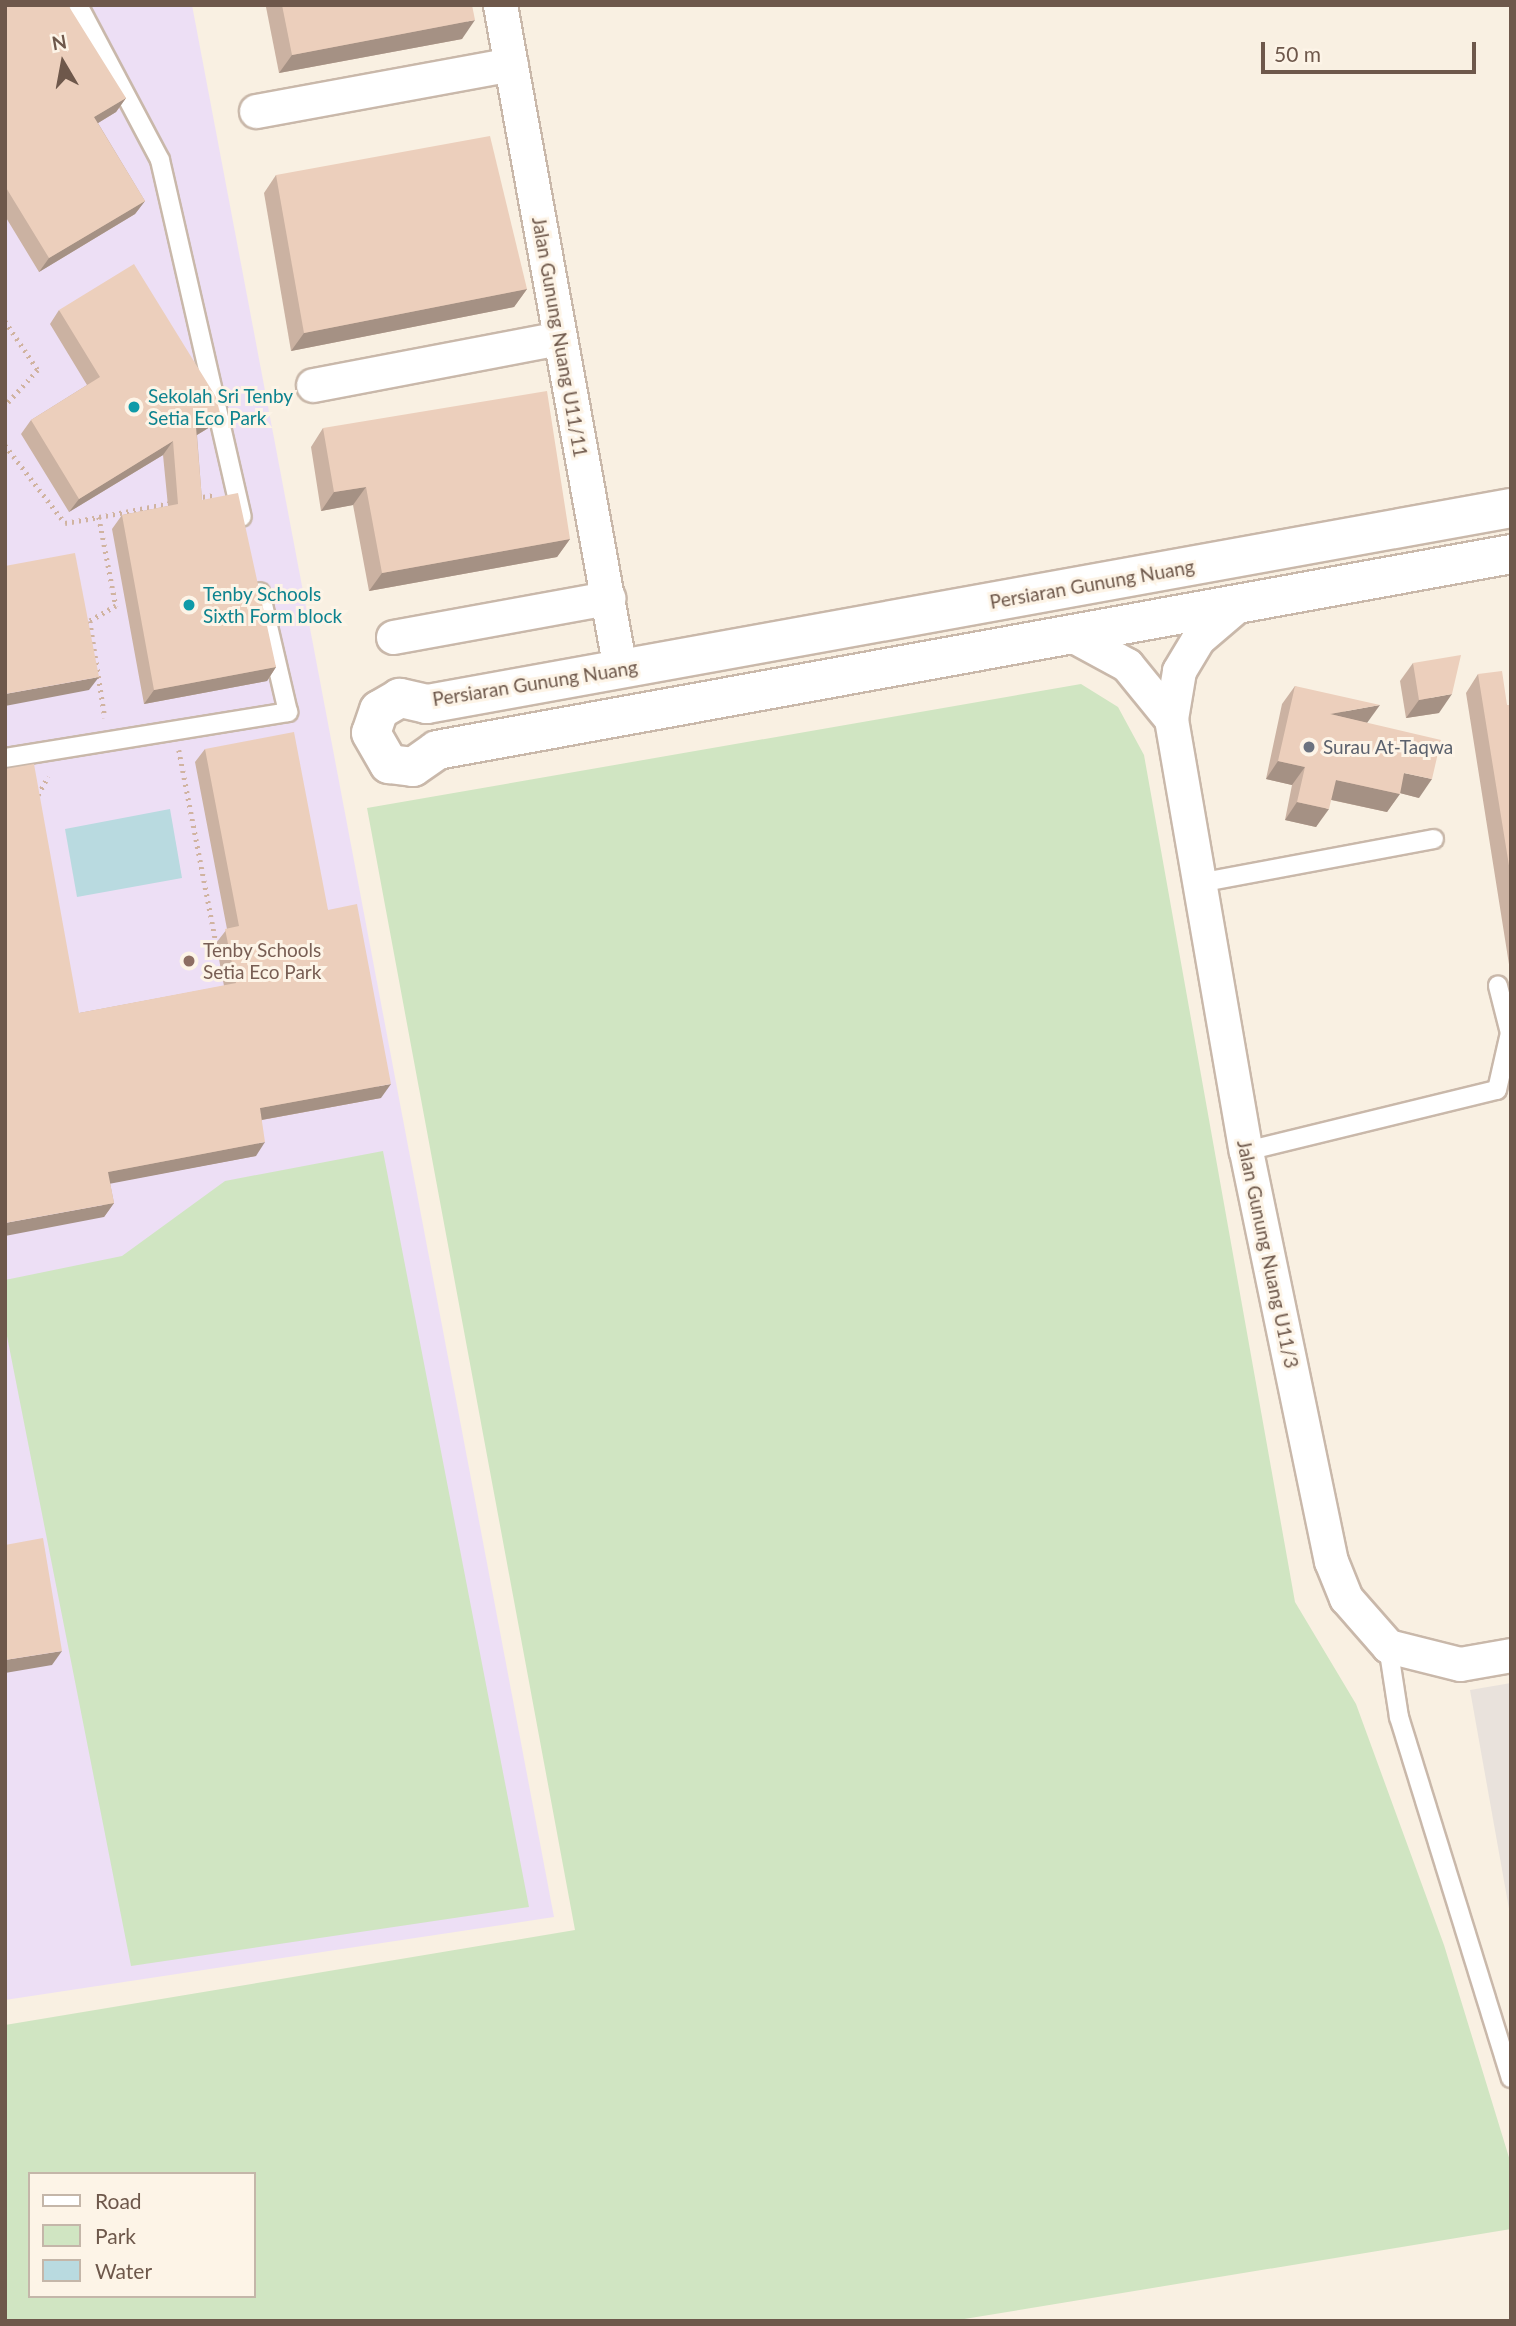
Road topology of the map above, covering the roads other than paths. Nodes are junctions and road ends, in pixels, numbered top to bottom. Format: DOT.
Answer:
graph roads {
  1 [pos="78,5"];
  2 [pos="500,5"];
  3 [pos="511,64"];
  4 [pos="256,111"];
  5 [pos="560,338"];
  6 [pos="313,385"];
  7 [pos="1511,508"];
  8 [pos="248,543"];
  9 [pos="1511,554"];
  10 [pos="254,569"];
  11 [pos="608,598"];
  12 [pos="1238,604"];
  13 [pos="1070,634"];
  14 [pos="393,637"];
  15 [pos="620,669"];
  16 [pos="1171,719"];
  17 [pos="5,758"];
  18 [pos="1434,839"];
  19 [pos="1199,883"];
  20 [pos="1498,986"];
  21 [pos="1246,1151"];
  22 [pos="1388,1646"];
  23 [pos="1511,1655"];
  24 [pos="1511,2078"];
  1 -- 8 [label="lane"];
  2 -- 3 [label="street, Jalan Gunung Nuang U11/11"];
  3 -- 4 [label="street"];
  3 -- 5 [label="street, Jalan Gunung Nuang U11/11"];
  5 -- 6 [label="street"];
  5 -- 11 [label="street, Jalan Gunung Nuang U11/11"];
  7 -- 15 [label="street, Persiaran Gunung Nuang"];
  9 -- 12 [label="street, Persiaran Gunung Nuang"];
  10 -- 17 [label="lane"];
  11 -- 14 [label="street"];
  11 -- 15 [label="street, Jalan Gunung Nuang U11/11"];
  12 -- 13 [label="street, Persiaran Gunung Nuang"];
  12 -- 16 [label="street, Jalan Gunung Nuang U11/3"];
  13 -- 15 [label="street, Persiaran Gunung Nuang"];
  13 -- 16 [label="street, Jalan Gunung Nuang U11/3"];
  16 -- 19 [label="street, Jalan Gunung Nuang U11/3"];
  18 -- 19 [label="lane"];
  19 -- 21 [label="street, Jalan Gunung Nuang U11/3"];
  20 -- 21 [label="lane"];
  21 -- 22 [label="street, Jalan Gunung Nuang U11/3"];
  22 -- 23 [label="street"];
  22 -- 24 [label="lane"];
}
